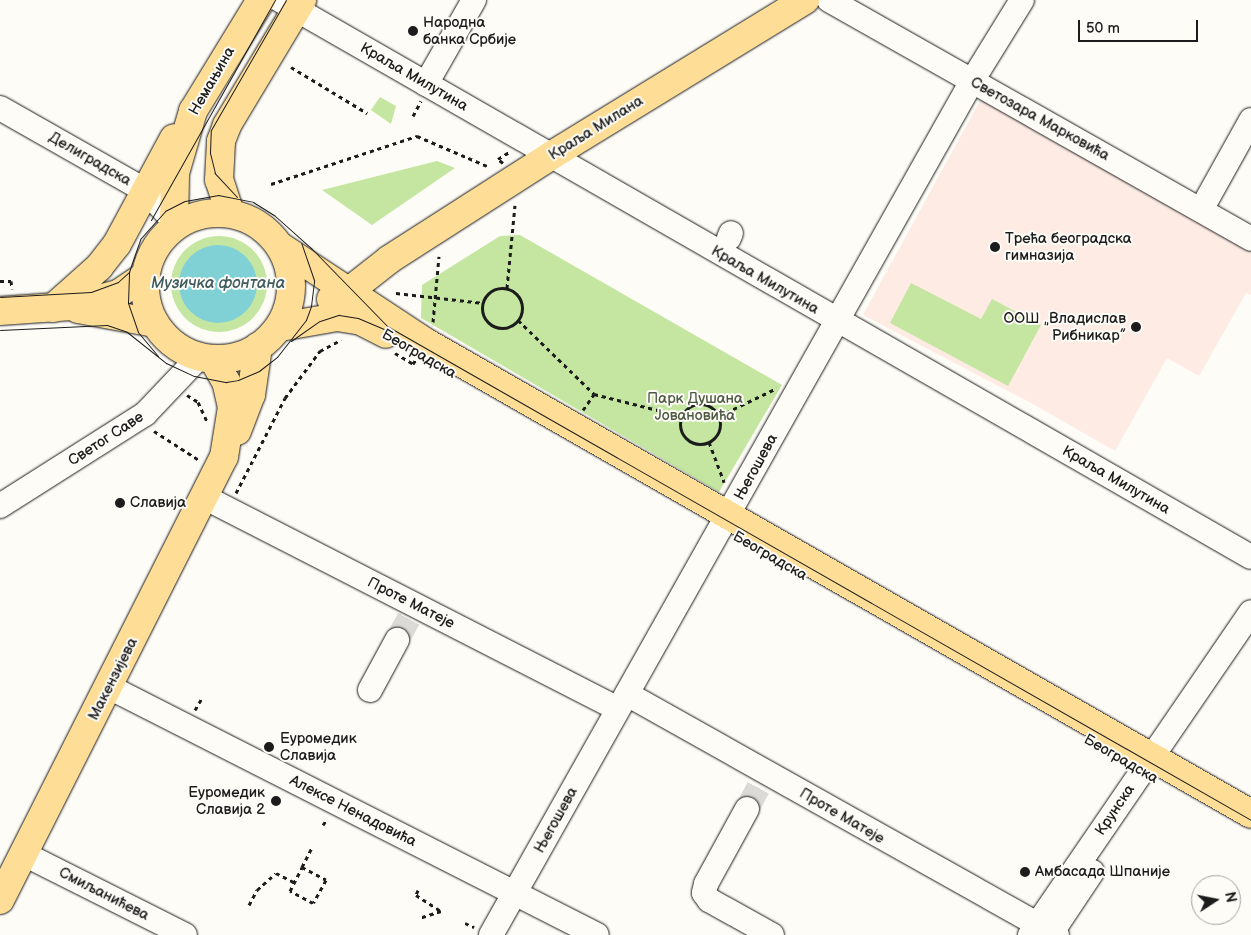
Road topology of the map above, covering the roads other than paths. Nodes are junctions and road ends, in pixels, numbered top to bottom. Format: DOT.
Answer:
graph roads {
  1 [pos="261,0"];
  2 [pos="474,0"];
  3 [pos="805,0"];
  4 [pos="828,0"];
  5 [pos="1022,0"];
  6 [pos="293,3"];
  7 [pos="972,81"];
  8 [pos="424,92"];
  9 [pos="0,108"];
  10 [pos="193,111"];
  11 [pos="1251,120"];
  12 [pos="552,155"];
  13 [pos="146,191"];
  14 [pos="1201,210"];
  15 [pos="230,213"];
  16 [pos="174,224"];
  17 [pos="1251,239"];
  18 [pos="280,247"];
  19 [pos="390,259"];
  20 [pos="317,269"];
  21 [pos="146,275"];
  22 [pos="348,292"];
  23 [pos="62,307"];
  24 [pos="0,311"];
  25 [pos="383,317"];
  26 [pos="283,320"];
  27 [pos="837,322"];
  28 [pos="155,323"];
  29 [pos="258,347"];
  30 [pos="206,358"];
  31 [pos="211,458"];
  32 [pos="204,497"];
  33 [pos="0,506"];
  34 [pos="726,522"];
  35 [pos="1251,557"];
  36 [pos="1251,612"];
  37 [pos="397,640"];
  38 [pos="109,687"];
  39 [pos="370,690"];
  40 [pos="623,702"];
  41 [pos="1152,767"];
  42 [pos="747,809"];
  43 [pos="1251,814"];
  44 [pos="1251,833"];
  45 [pos="24,854"];
  46 [pos="515,894"];
  47 [pos="0,900"];
  48 [pos="484,932"];
  49 [pos="1045,933"];
  50 [pos="185,935"];
  51 [pos="597,935"];
  52 [pos="772,935"];
  1 -- 10 [label="main road, Немањина"];
  2 -- 8 [label="street"];
  3 -- 12 [label="main road, Краља Милана"];
  4 -- 7 [label="street, Светозара Марковића"];
  5 -- 7 [label="street, Његошева"];
  6 -- 8 [label="street, Краља Милутина"];
  6 -- 15 [label="main road"];
  7 -- 14 [label="street, Светозара Марковића"];
  7 -- 27 [label="street, Његошева"];
  8 -- 12 [label="street, Краља Милутина"];
  9 -- 13 [label="street, Делиградска"];
  10 -- 13 [label="main road"];
  10 -- 16 [label="main road, Немањина"];
  11 -- 14 [label="street"];
  12 -- 19 [label="main road, Краља Милана"];
  12 -- 27 [label="street, Краља Милутина"];
  13 -- 16 [label="street, Делиградска"];
  13 -- 23 [label="main road"];
  14 -- 17 [label="street, Светозара Марковића"];
  15 -- 16 [label="main road"];
  15 -- 18 [label="main road"];
  16 -- 21 [label="main road"];
  18 -- 20 [label="main road, Краља Милана"];
  18 -- 26 [label="main road"];
  19 -- 20 [label="main road, Краља Милана"];
  19 -- 22 [label="main road, Краља Милана"];
  19 -- 25 [label="main road"];
  20 -- 22 [label="main road, Београдска"];
  21 -- 23 [label="main road"];
  21 -- 28 [label="main road"];
  22 -- 25 [label="main road, Београдска"];
  22 -- 26 [label="main road, Краља Милана"];
  23 -- 24 [label="main road"];
  23 -- 28 [label="main road"];
  25 -- 34 [label="main road, Београдска"];
  26 -- 29 [label="main road"];
  26 -- 34 [label="main road, Београдска"];
  27 -- 34 [label="street, Његошева"];
  27 -- 35 [label="street, Краља Милутина"];
  28 -- 30 [label="main road"];
  29 -- 30 [label="main road"];
  29 -- 31 [label="main road, Макензијева"];
  30 -- 31 [label="main road, Макензијева"];
  30 -- 33 [label="street, Светог Саве"];
  31 -- 32 [label="main road, Макензијева"];
  32 -- 38 [label="main road, Макензијева"];
  32 -- 40 [label="street, Проте Матеје"];
  34 -- 40 [label="street, Његошева"];
  34 -- 41 [label="main road, Београдска"];
  36 -- 41 [label="street, Крунска"];
  37 -- 39 [label="street"];
  38 -- 45 [label="main road, Макензијева"];
  38 -- 46 [label="street, Алексе Ненадовића"];
  40 -- 46 [label="street, Његошева"];
  40 -- 49 [label="street, Проте Матеје"];
  41 -- 43 [label="main road, Београдска"];
  41 -- 44 [label="main road, Београдска"];
  41 -- 49 [label="street, Крунска"];
  42 -- 52 [label="street"];
  45 -- 47 [label="main road, Макензијева"];
  45 -- 50 [label="street, Смиљанићева"];
  46 -- 48 [label="street, Његошева"];
  46 -- 51 [label="street, Алексе Ненадовића"];
}
